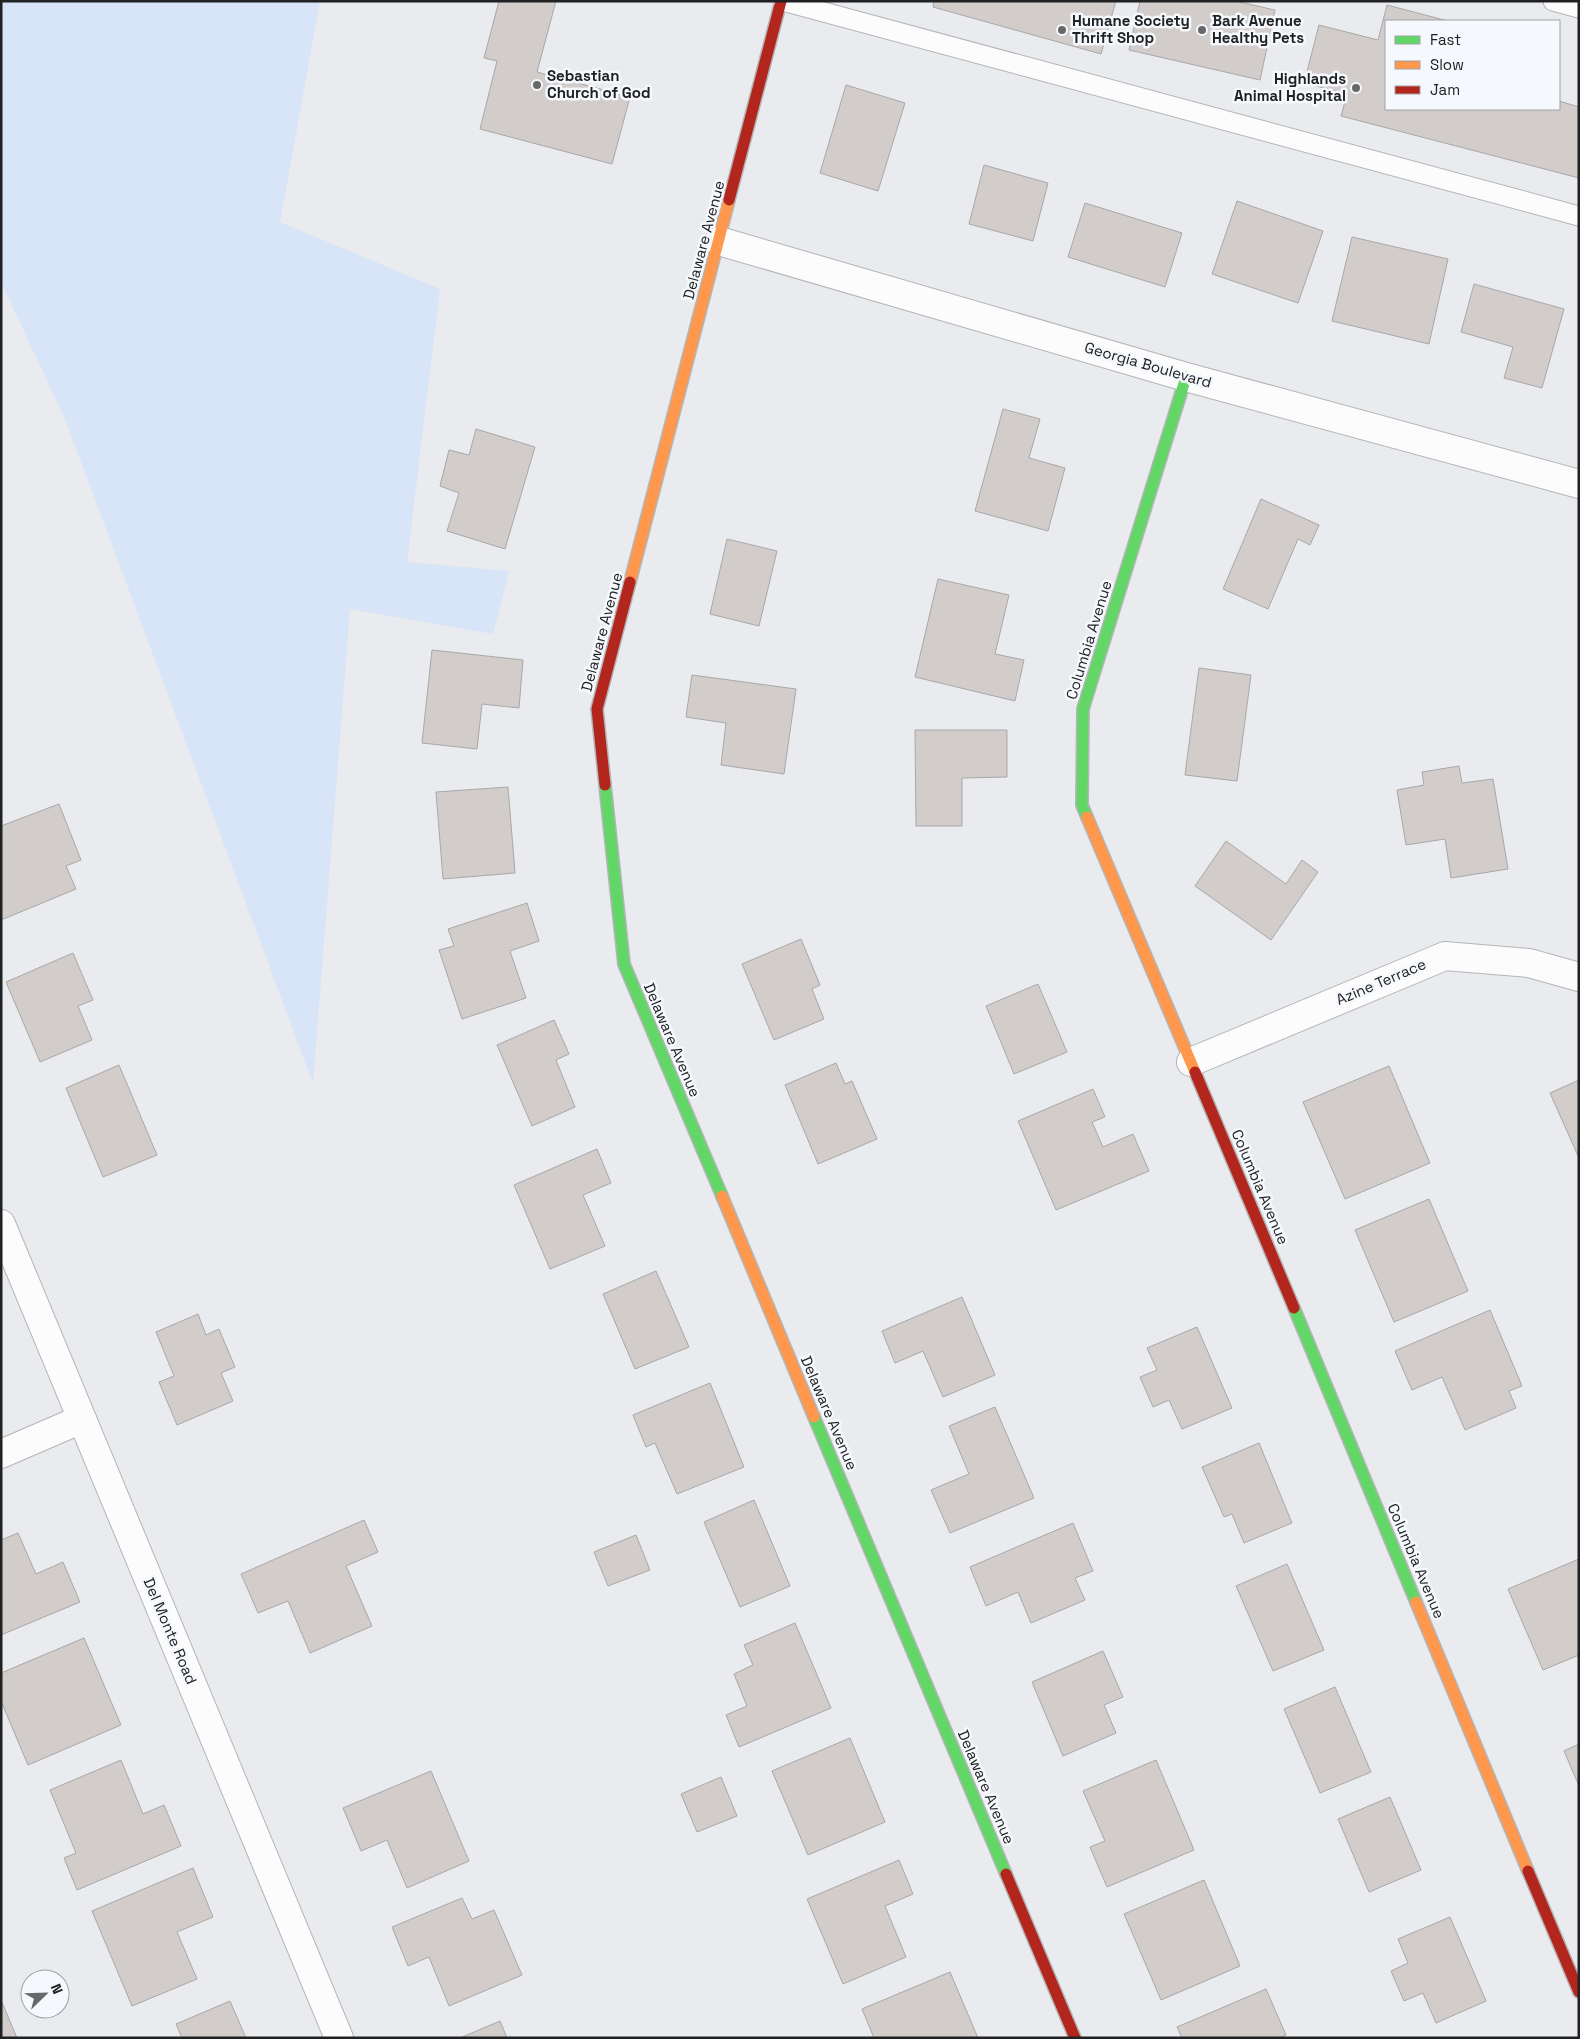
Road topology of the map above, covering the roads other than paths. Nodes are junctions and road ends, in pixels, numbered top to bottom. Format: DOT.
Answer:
graph roads {
  1 [pos="782,1"];
  2 [pos="1553,1"];
  3 [pos="1579,8"];
  4 [pos="1579,216"];
  5 [pos="719,241"];
  6 [pos="1186,377"];
  7 [pos="1579,484"];
  8 [pos="1579,977"];
  9 [pos="1191,1062"];
  10 [pos="1,1224"];
  11 [pos="82,1419"];
  12 [pos="1,1454"];
  13 [pos="1579,1992"];
  14 [pos="339,2038"];
  15 [pos="1074,2038"];
  1 -- 4 [label="lane"];
  1 -- 5 [label="street, Delaware Avenue"];
  2 -- 3 [label="lane"];
  5 -- 6 [label="street, Georgia Boulevard"];
  5 -- 15 [label="street, Delaware Avenue"];
  6 -- 7 [label="street, Georgia Boulevard"];
  6 -- 9 [label="street, Columbia Avenue"];
  8 -- 9 [label="street, Azine Terrace"];
  9 -- 13 [label="street, Columbia Avenue"];
  10 -- 11 [label="street, Del Monte Road"];
  11 -- 12 [label="street"];
  11 -- 14 [label="street, Del Monte Road"];
}
